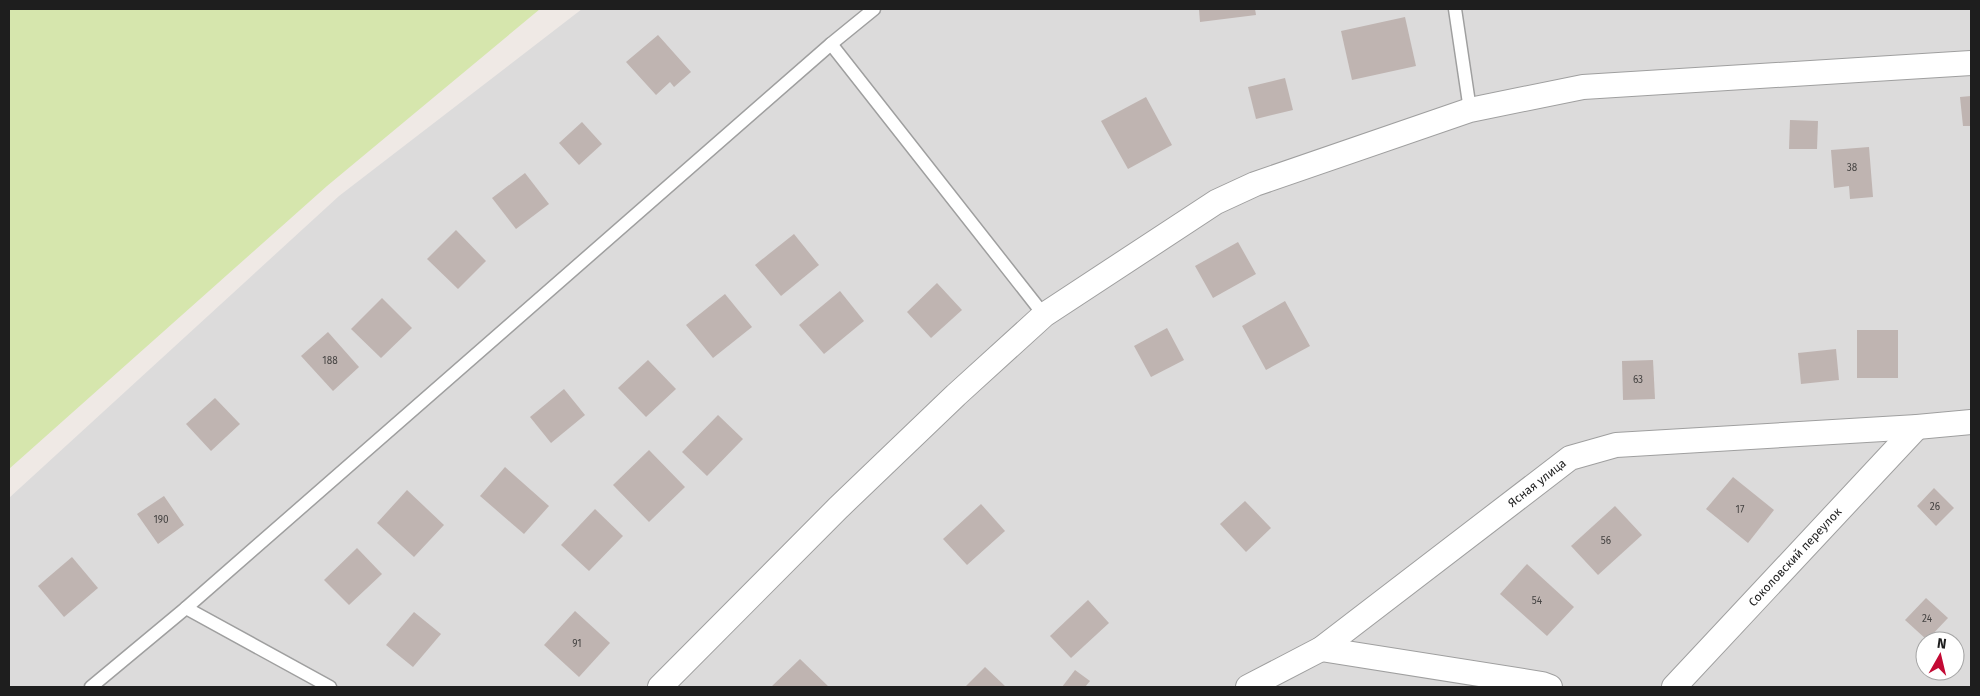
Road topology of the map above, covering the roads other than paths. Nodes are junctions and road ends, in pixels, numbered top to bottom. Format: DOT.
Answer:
graph roads {
  1 [pos="874,9"];
  2 [pos="1454,9"];
  3 [pos="831,44"];
  4 [pos="1971,63"];
  5 [pos="1470,110"];
  6 [pos="1044,315"];
  7 [pos="1971,422"];
  8 [pos="1917,428"];
  9 [pos="186,608"];
  10 [pos="1321,649"];
  11 [pos="91,687"];
  12 [pos="330,687"];
  13 [pos="660,687"];
  14 [pos="1248,687"];
  15 [pos="1550,687"];
  16 [pos="1674,687"];
  1 -- 3 [label="lane"];
  2 -- 5 [label="lane"];
  3 -- 6 [label="lane"];
  3 -- 9 [label="lane"];
  4 -- 5 [label="street"];
  5 -- 6 [label="street"];
  6 -- 13 [label="street"];
  7 -- 8 [label="street, Ясная улица"];
  8 -- 10 [label="street, Ясная улица"];
  8 -- 16 [label="street, Соколовский переулок"];
  9 -- 11 [label="lane"];
  9 -- 12 [label="lane"];
  10 -- 14 [label="street, Ясная улица"];
  10 -- 15 [label="street"];
}
